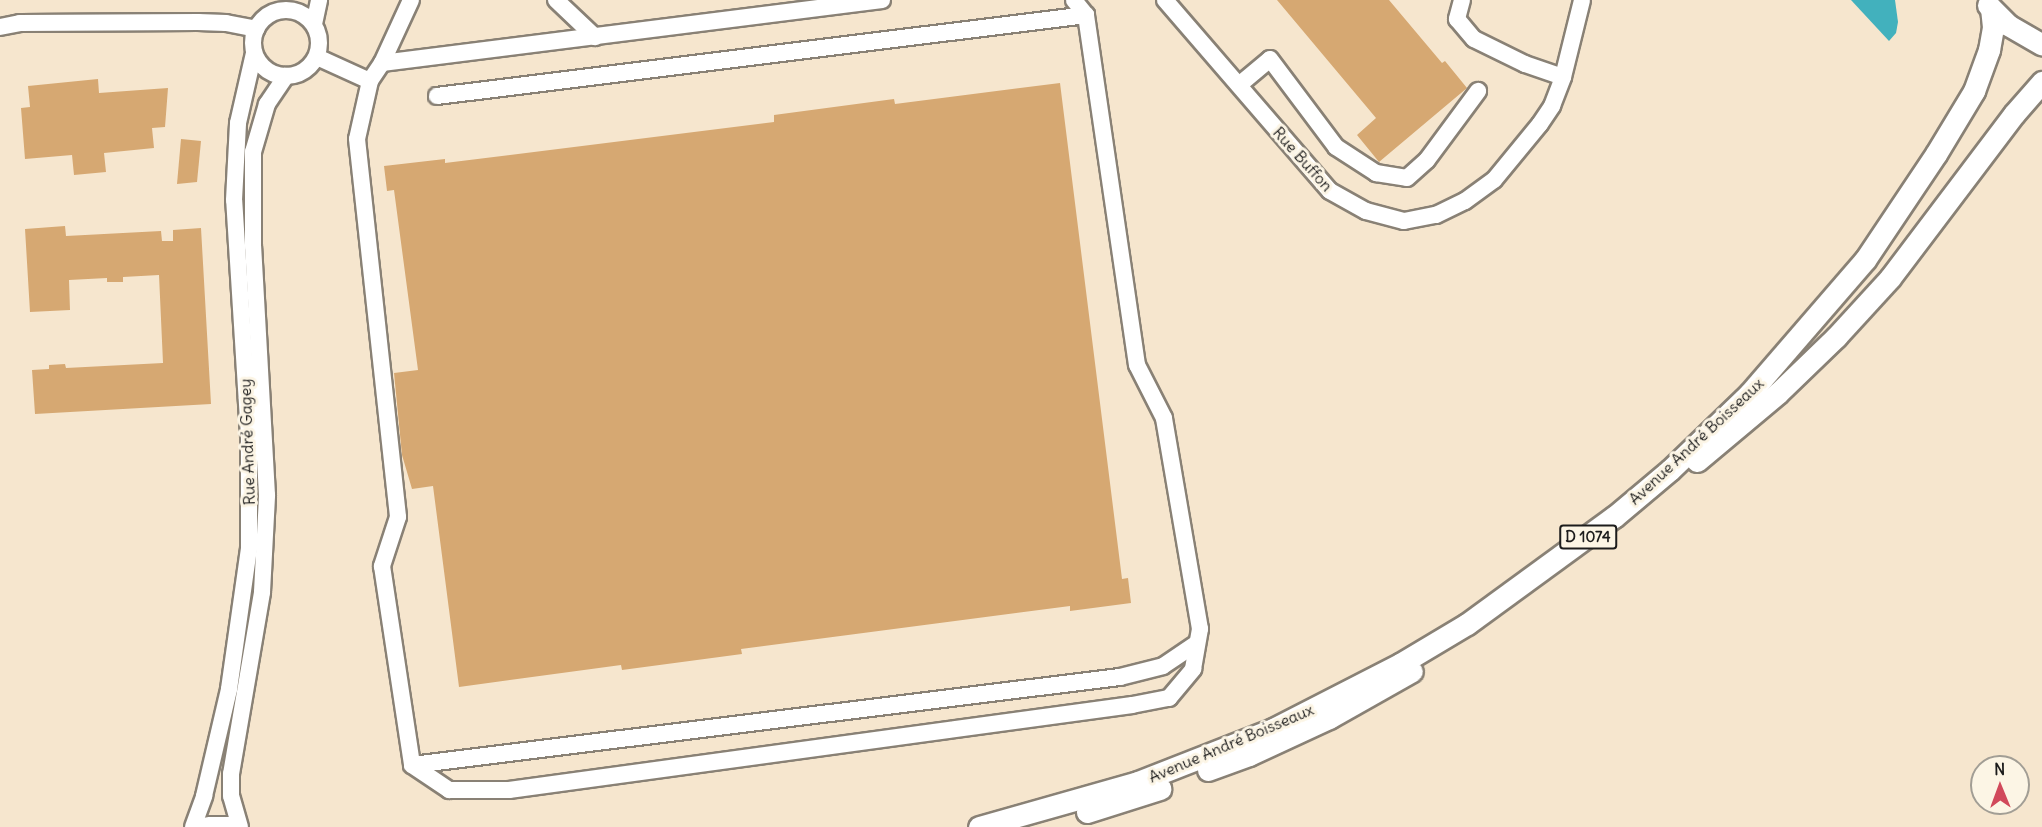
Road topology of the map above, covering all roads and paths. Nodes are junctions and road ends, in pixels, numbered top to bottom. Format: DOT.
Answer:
graph roads {
  1 [pos="319,0"];
  2 [pos="411,0"];
  3 [pos="556,0"];
  4 [pos="882,0"];
  5 [pos="1074,0"];
  6 [pos="1165,0"];
  7 [pos="1462,0"];
  8 [pos="1582,0"];
  9 [pos="1987,4"];
  10 [pos="290,5"];
  11 [pos="1086,15"];
  12 [pos="314,24"];
  13 [pos="0,27"];
  14 [pos="256,29"];
  15 [pos="596,37"];
  16 [pos="2042,45"];
  17 [pos="254,52"];
  18 [pos="317,57"];
  19 [pos="382,63"];
  20 [pos="286,76"];
  21 [pos="1563,77"];
  22 [pos="370,81"];
  23 [pos="2042,82"];
  24 [pos="1239,86"];
  25 [pos="1478,91"];
  26 [pos="437,96"];
  27 [pos="1197,643"];
  28 [pos="412,765"];
  29 [pos="193,827"];
  30 [pos="208,827"];
  31 [pos="230,827"];
  32 [pos="240,827"];
  33 [pos="979,827"];
  34 [pos="1034,827"];
  1 -- 12 [label="street"];
  2 -- 19 [label="street"];
  3 -- 15 [label="street"];
  4 -- 15 [label="street"];
  5 -- 11 [label="street"];
  6 -- 24 [label="street, Rue Buffon"];
  7 -- 21 [label="street"];
  8 -- 21 [label="street, Rue Buffon"];
  9 -- 16 [label="main road"];
  9 -- 33 [label="main road, Avenue André Boisseaux / D 1074"];
  10 -- 12 [label="street"];
  10 -- 14 [label="street"];
  11 -- 26 [label="street"];
  11 -- 27 [label="street"];
  12 -- 18 [label="street"];
  13 -- 14 [label="street"];
  14 -- 17 [label="street"];
  15 -- 19 [label="street"];
  17 -- 20 [label="street"];
  17 -- 29 [label="street, Rue André Gagey"];
  18 -- 20 [label="street"];
  18 -- 22 [label="street"];
  19 -- 22 [label="street"];
  20 -- 32 [label="street, Rue André Gagey"];
  21 -- 24 [label="street, Rue Buffon"];
  22 -- 28 [label="street"];
  23 -- 34 [label="main road, Avenue André Boisseaux / D 1074"];
  24 -- 25 [label="street"];
  27 -- 28 [label="street"];
  27 -- 28 [label="street"];
  30 -- 31 [label="main road"];
}
